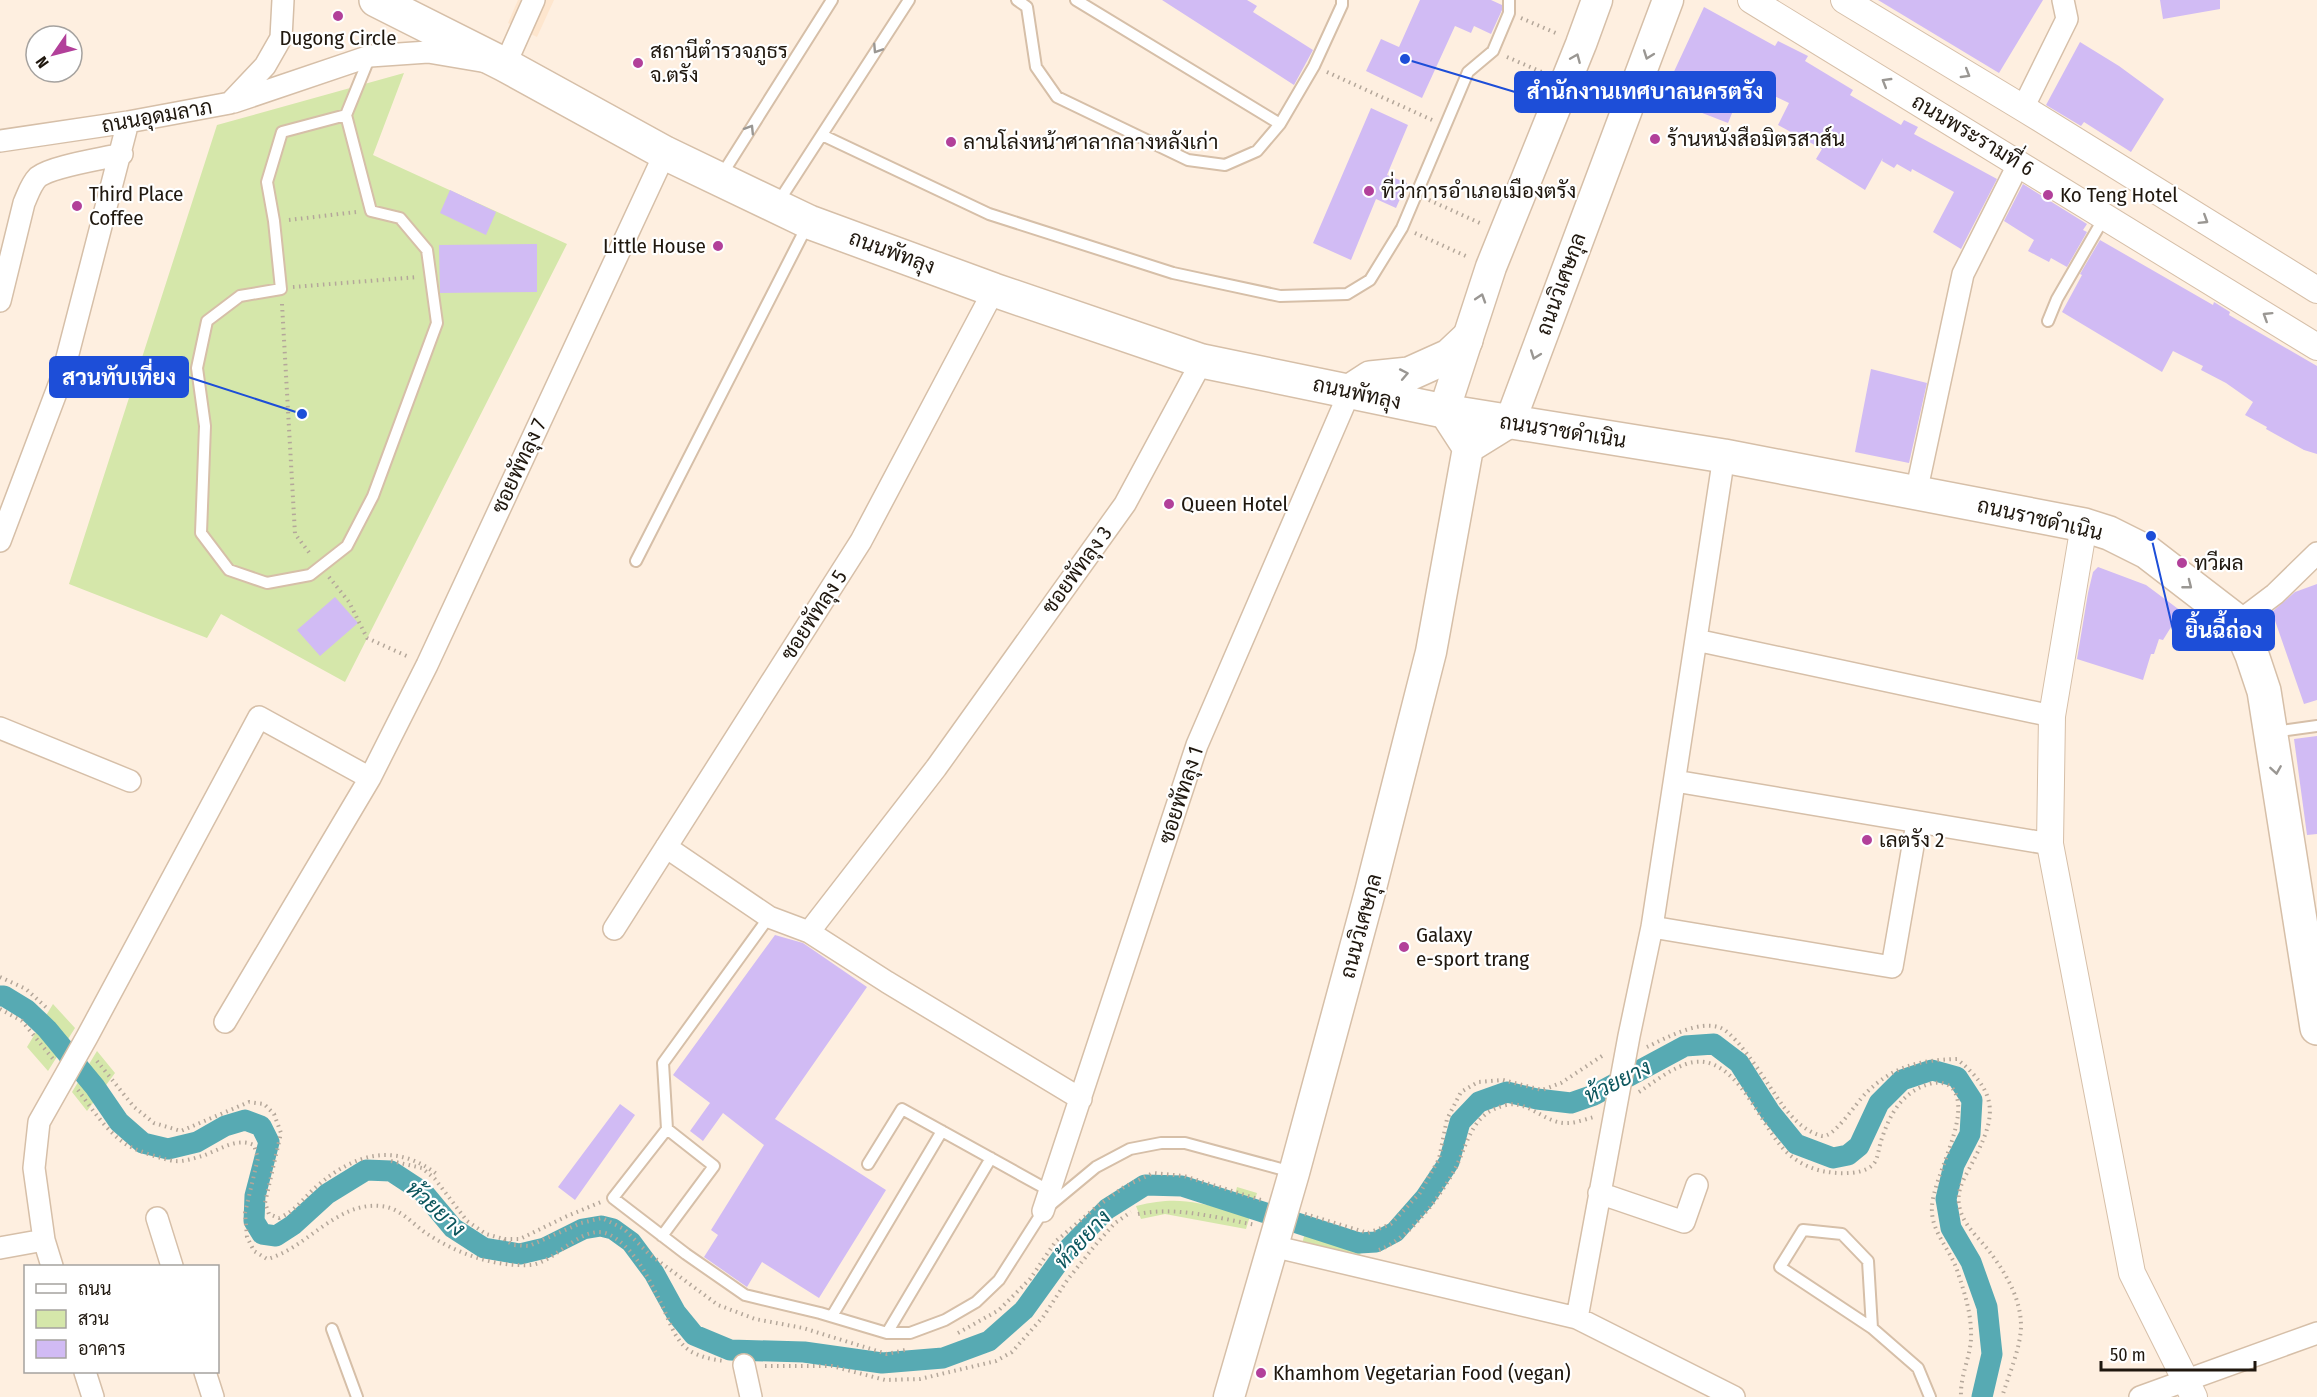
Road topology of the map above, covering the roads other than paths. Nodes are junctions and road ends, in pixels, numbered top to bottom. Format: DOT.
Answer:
graph roads {
  1 [pos="283,0"];
  2 [pos="376,0"];
  3 [pos="534,0"];
  4 [pos="832,0"];
  5 [pos="909,0"];
  6 [pos="1017,0"];
  7 [pos="1076,0"];
  8 [pos="1342,0"];
  9 [pos="1509,0"];
  10 [pos="1597,0"];
  11 [pos="1668,0"];
  12 [pos="1751,0"];
  13 [pos="1844,0"];
  14 [pos="2063,0"];
  15 [pos="1030,4"];
  16 [pos="370,56"];
  17 [pos="505,65"];
  18 [pos="230,103"];
  19 [pos="2023,108"];
  20 [pos="346,115"];
  21 [pos="128,122"];
  22 [pos="1280,124"];
  23 [pos="822,135"];
  24 [pos="0,141"];
  25 [pos="665,153"];
  26 [pos="122,154"];
  27 [pos="2019,163"];
  28 [pos="719,179"];
  29 [pos="776,206"];
  30 [pos="2105,216"];
  31 [pos="809,222"];
  32 [pos="994,290"];
  33 [pos="2317,290"];
  34 [pos="0,301"];
  35 [pos="2048,321"];
  36 [pos="1466,340"];
  37 [pos="2317,347"];
  38 [pos="1202,361"];
  39 [pos="1350,391"];
  40 [pos="1444,411"];
  41 [pos="1510,423"];
  42 [pos="1468,448"];
  43 [pos="1724,456"];
  44 [pos="1916,493"];
  45 [pos="2084,525"];
  46 [pos="0,541"];
  47 [pos="2317,553"];
  48 [pos="636,561"];
  49 [pos="2238,622"];
  50 [pos="1696,640"];
  51 [pos="2052,716"];
  52 [pos="2317,726"];
  53 [pos="0,729"];
  54 [pos="2270,732"];
  55 [pos="370,778"];
  56 [pos="130,781"];
  57 [pos="1675,781"];
  58 [pos="1917,823"];
  59 [pos="2050,844"];
  60 [pos="666,848"];
  61 [pos="769,917"];
  62 [pos="1652,927"];
  63 [pos="614,929"];
  64 [pos="809,932"];
  65 [pos="2313,979"];
  66 [pos="225,1022"];
  67 [pos="2317,1028"];
  68 [pos="1081,1099"];
  69 [pos="667,1129"];
  70 [pos="942,1131"];
  71 [pos="991,1158"];
  72 [pos="868,1164"];
  73 [pos="1697,1185"];
  74 [pos="1050,1191"];
  75 [pos="1599,1193"];
  76 [pos="1284,1208"];
  77 [pos="1043,1211"];
  78 [pos="157,1218"];
  79 [pos="663,1236"];
  80 [pos="44,1240"];
  81 [pos="0,1248"];
  82 [pos="52,1265"];
  83 [pos="172,1265"];
  84 [pos="832,1317"];
  85 [pos="1577,1318"];
  86 [pos="1872,1328"];
  87 [pos="332,1329"];
  88 [pos="887,1333"];
  89 [pos="2317,1333"];
  90 [pos="744,1365"];
  91 [pos="86,1373"];
  92 [pos="206,1373"];
  93 [pos="2190,1388"];
  94 [pos="93,1397"];
  95 [pos="213,1397"];
  96 [pos="357,1397"];
  97 [pos="752,1397"];
  98 [pos="1229,1397"];
  99 [pos="1734,1397"];
  100 [pos="1930,1397"];
  101 [pos="2140,1397"];
  1 -- 18 [label="street, ถนนอุดมลาภ"];
  2 -- 17 [label="main road, ถนนพัทลุง"];
  3 -- 17 [label="street"];
  28 -- 4 [label="lane, one-way"];
  5 -- 23 [label="lane, one-way"];
  6 -- 15 [label="lane"];
  7 -- 22 [label="lane"];
  8 -- 22 [label="lane"];
  9 -- 23 [label="lane"];
  36 -- 10 [label="main road, one-way"];
  11 -- 41 [label="main road, ถนนวิเศษกุล, one-way"];
  27 -- 12 [label="street, ถนนพระรามที่ 6, one-way"];
  13 -- 19 [label="street, one-way"];
  14 -- 19 [label="street"];
  15 -- 22 [label="lane"];
  16 -- 17 [label="street"];
  16 -- 18 [label="street"];
  16 -- 20 [label="lane"];
  17 -- 25 [label="main road, ถนนพัทลุง"];
  18 -- 21 [label="street, ถนนอุดมลาภ"];
  19 -- 33 [label="street, one-way"];
  20 -- 20 [label="lane"];
  21 -- 24 [label="street, ถนนอุดมลาภ"];
  21 -- 26 [label="street"];
  23 -- 29 [label="lane"];
  25 -- 28 [label="main road, ถนนพัทลุง"];
  25 -- 55 [label="street, ซอยพัทลุง 7"];
  26 -- 34 [label="street"];
  26 -- 46 [label="street"];
  27 -- 30 [label="street, ถนนพระรามที่ 6"];
  27 -- 44 [label="street"];
  28 -- 29 [label="main road, ถนนพัทลุง"];
  29 -- 31 [label="main road, ถนนพัทลุง"];
  30 -- 35 [label="lane"];
  37 -- 30 [label="street, ถนนพระรามที่ 6, one-way"];
  31 -- 32 [label="main road, ถนนพัทลุง"];
  31 -- 48 [label="lane"];
  32 -- 38 [label="main road, ถนนพัทลุง"];
  32 -- 60 [label="street, ซอยพัทลุง 5"];
  39 -- 36 [label="main road, one-way"];
  36 -- 40 [label="main road"];
  38 -- 39 [label="main road, ถนนพัทลุง"];
  38 -- 64 [label="street, ซอยพัทลุง 3"];
  39 -- 40 [label="main road, ถนนพัทลุง"];
  39 -- 68 [label="street, ซอยพัทลุง 1"];
  40 -- 41 [label="main road, ถนนราชดำเนิน"];
  40 -- 42 [label="main road"];
  41 -- 42 [label="main road"];
  41 -- 43 [label="main road, ถนนราชดำเนิน"];
  42 -- 76 [label="main road, ถนนวิเศษกุล"];
  43 -- 44 [label="main road, ถนนราชดำเนิน"];
  43 -- 50 [label="street"];
  44 -- 45 [label="main road, ถนนราชดำเนิน"];
  45 -- 49 [label="main road, ถนนราชดำเนิน, one-way"];
  45 -- 51 [label="street"];
  47 -- 49 [label="street"];
  49 -- 54 [label="main road, ถนนราชดำเนิน"];
  50 -- 51 [label="street"];
  50 -- 57 [label="street"];
  51 -- 59 [label="street"];
  52 -- 54 [label="lane"];
  53 -- 56 [label="street"];
  54 -- 65 [label="main road, ถนนราชดำเนิน, one-way"];
  55 -- 66 [label="street, ซอยพัทลุง 7"];
  55 -- 80 [label="street"];
  57 -- 58 [label="street"];
  57 -- 62 [label="street"];
  58 -- 59 [label="street"];
  58 -- 62 [label="street"];
  59 -- 93 [label="street"];
  60 -- 61 [label="street"];
  60 -- 63 [label="street, ซอยพัทลุง 5"];
  61 -- 64 [label="street"];
  61 -- 69 [label="lane"];
  62 -- 75 [label="street"];
  64 -- 68 [label="street"];
  65 -- 67 [label="main road, ถนนราชดำเนิน"];
  68 -- 74 [label="street, ซอยพัทลุง 1"];
  69 -- 79 [label="lane"];
  69 -- 79 [label="lane"];
  70 -- 71 [label="lane"];
  70 -- 72 [label="lane"];
  70 -- 84 [label="lane"];
  71 -- 74 [label="lane"];
  71 -- 88 [label="lane"];
  73 -- 75 [label="street"];
  74 -- 77 [label="street, ซอยพัทลุง 1"];
  75 -- 85 [label="street"];
  76 -- 77 [label="lane"];
  76 -- 85 [label="street"];
  76 -- 98 [label="main road, ถนนวิเศษกุล"];
  77 -- 88 [label="lane"];
  78 -- 83 [label="street"];
  79 -- 84 [label="lane"];
  80 -- 81 [label="street"];
  80 -- 82 [label="street"];
  84 -- 88 [label="lane"];
  85 -- 99 [label="street"];
  86 -- 86 [label="lane"];
  86 -- 100 [label="lane"];
  87 -- 96 [label="lane"];
  89 -- 93 [label="street"];
  90 -- 97 [label="street"];
  91 -- 94 [label="street"];
  92 -- 95 [label="street"];
  93 -- 101 [label="street"];
}
